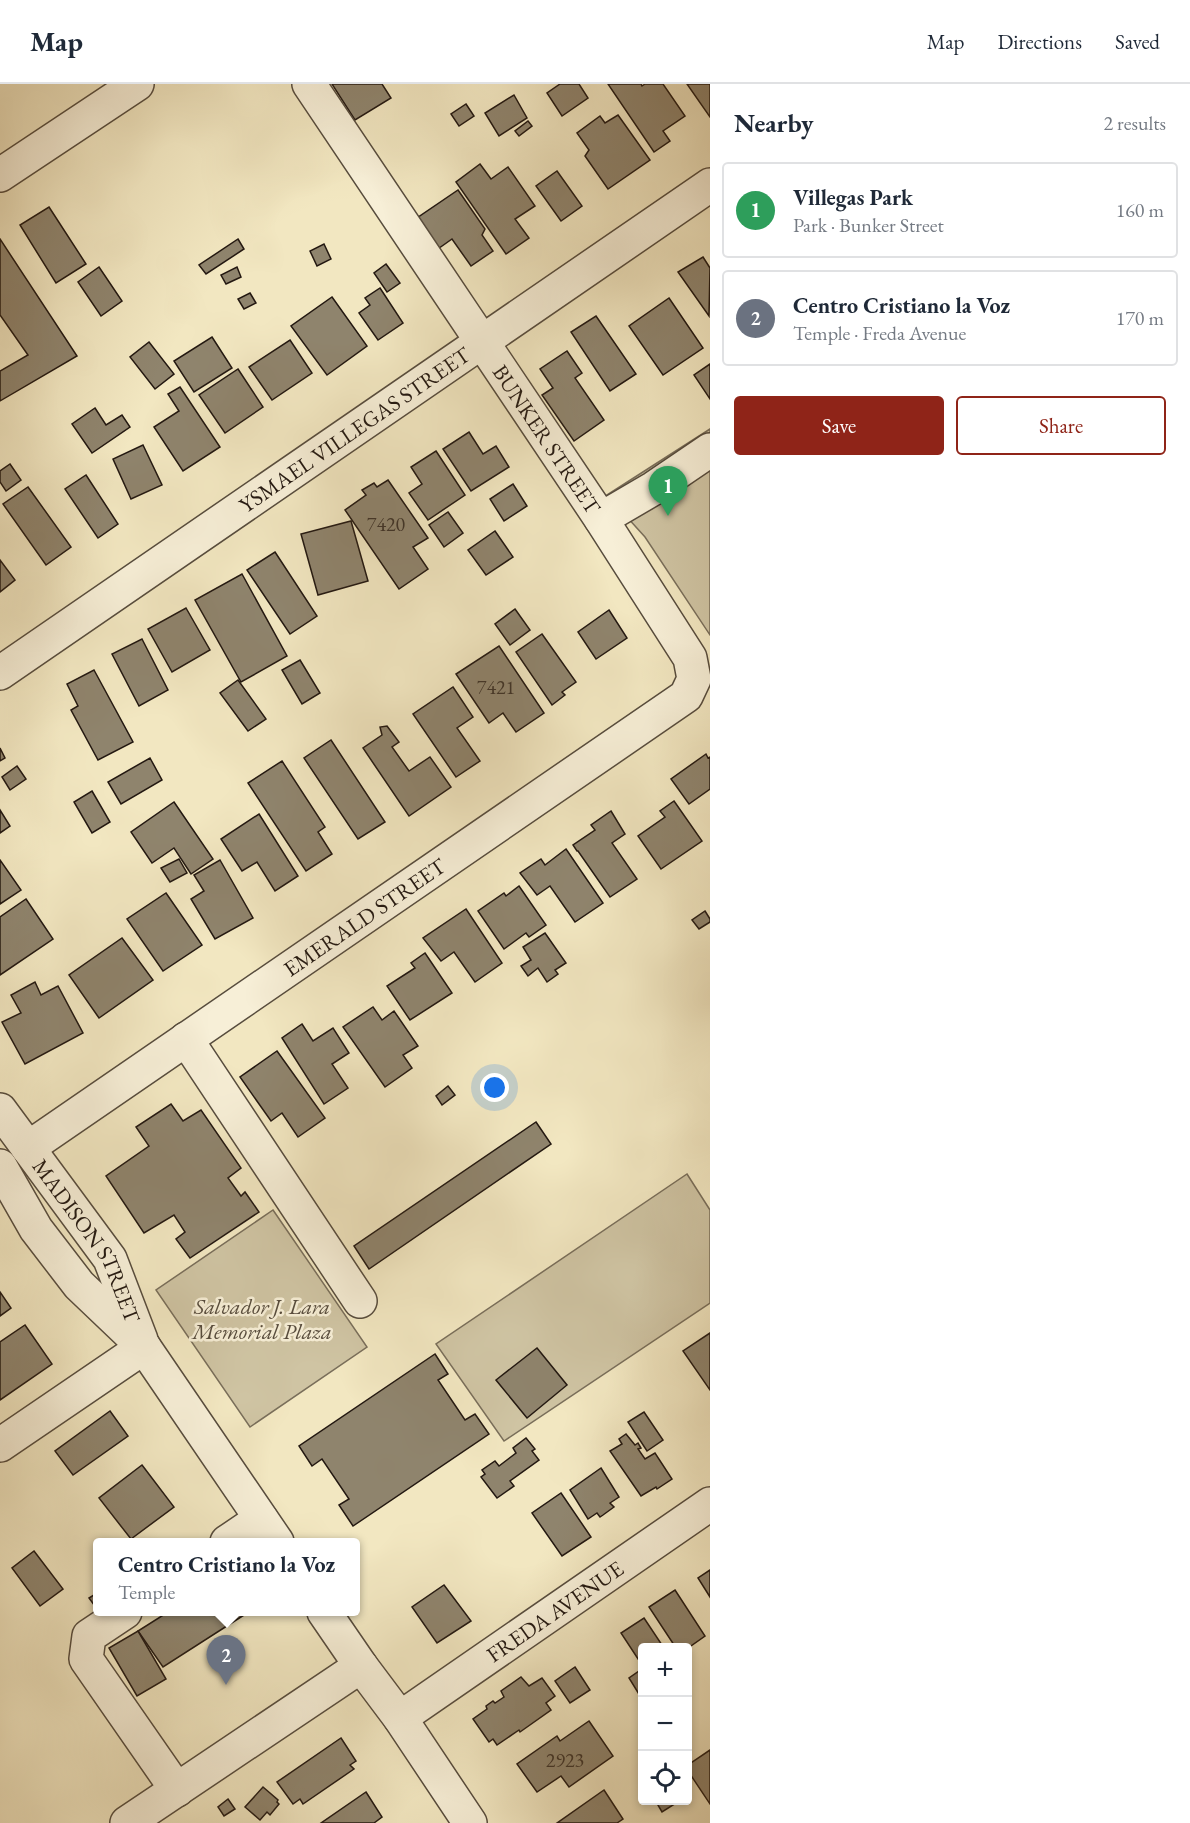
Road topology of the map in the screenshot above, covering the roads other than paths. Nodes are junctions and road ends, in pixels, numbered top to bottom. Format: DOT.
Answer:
graph roads {
  1 [pos="137,84"];
  2 [pos="309,84"];
  3 [pos="0,175"];
  4 [pos="710,185"];
  5 [pos="482,341"];
  6 [pos="710,450"];
  7 [pos="601,519"];
  8 [pos="0,673"];
  9 [pos="694,679"];
  10 [pos="186,1039"];
  11 [pos="0,1110"];
  12 [pos="28,1148"];
  13 [pos="0,1166"];
  14 [pos="360,1301"];
  15 [pos="144,1347"];
  16 [pos="0,1445"];
  17 [pos="710,1504"];
  18 [pos="269,1531"];
  19 [pos="242,1538"];
  20 [pos="118,1616"];
  21 [pos="327,1616"];
  22 [pos="361,1666"];
  23 [pos="400,1718"];
  24 [pos="177,1790"];
  25 [pos="127,1823"];
  26 [pos="470,1823"];
  1 -- 3 [label="street"];
  2 -- 5 [label="street, BUNKER STREET"];
  4 -- 5 [label="street, YSMAEL VILLEGAS STREET"];
  5 -- 7 [label="street, BUNKER STREET"];
  5 -- 8 [label="street, YSMAEL VILLEGAS STREET"];
  6 -- 7 [label="street"];
  7 -- 9 [label="street, BUNKER STREET"];
  9 -- 10 [label="street, EMERALD STREET"];
  10 -- 12 [label="street, EMERALD STREET"];
  10 -- 14 [label="street"];
  11 -- 12 [label="street, MADISON STREET"];
  12 -- 15 [label="street, MADISON STREET"];
  13 -- 15 [label="street, MADISON STREET"];
  15 -- 16 [label="street"];
  15 -- 18 [label="street, MADISON STREET"];
  17 -- 23 [label="street, FREDA AVENUE"];
  18 -- 19 [label="street"];
  20 -- 24 [label="street"];
  21 -- 22 [label="street"];
  22 -- 23 [label="street"];
  22 -- 24 [label="street"];
  23 -- 26 [label="street"];
  24 -- 25 [label="street"];
}
